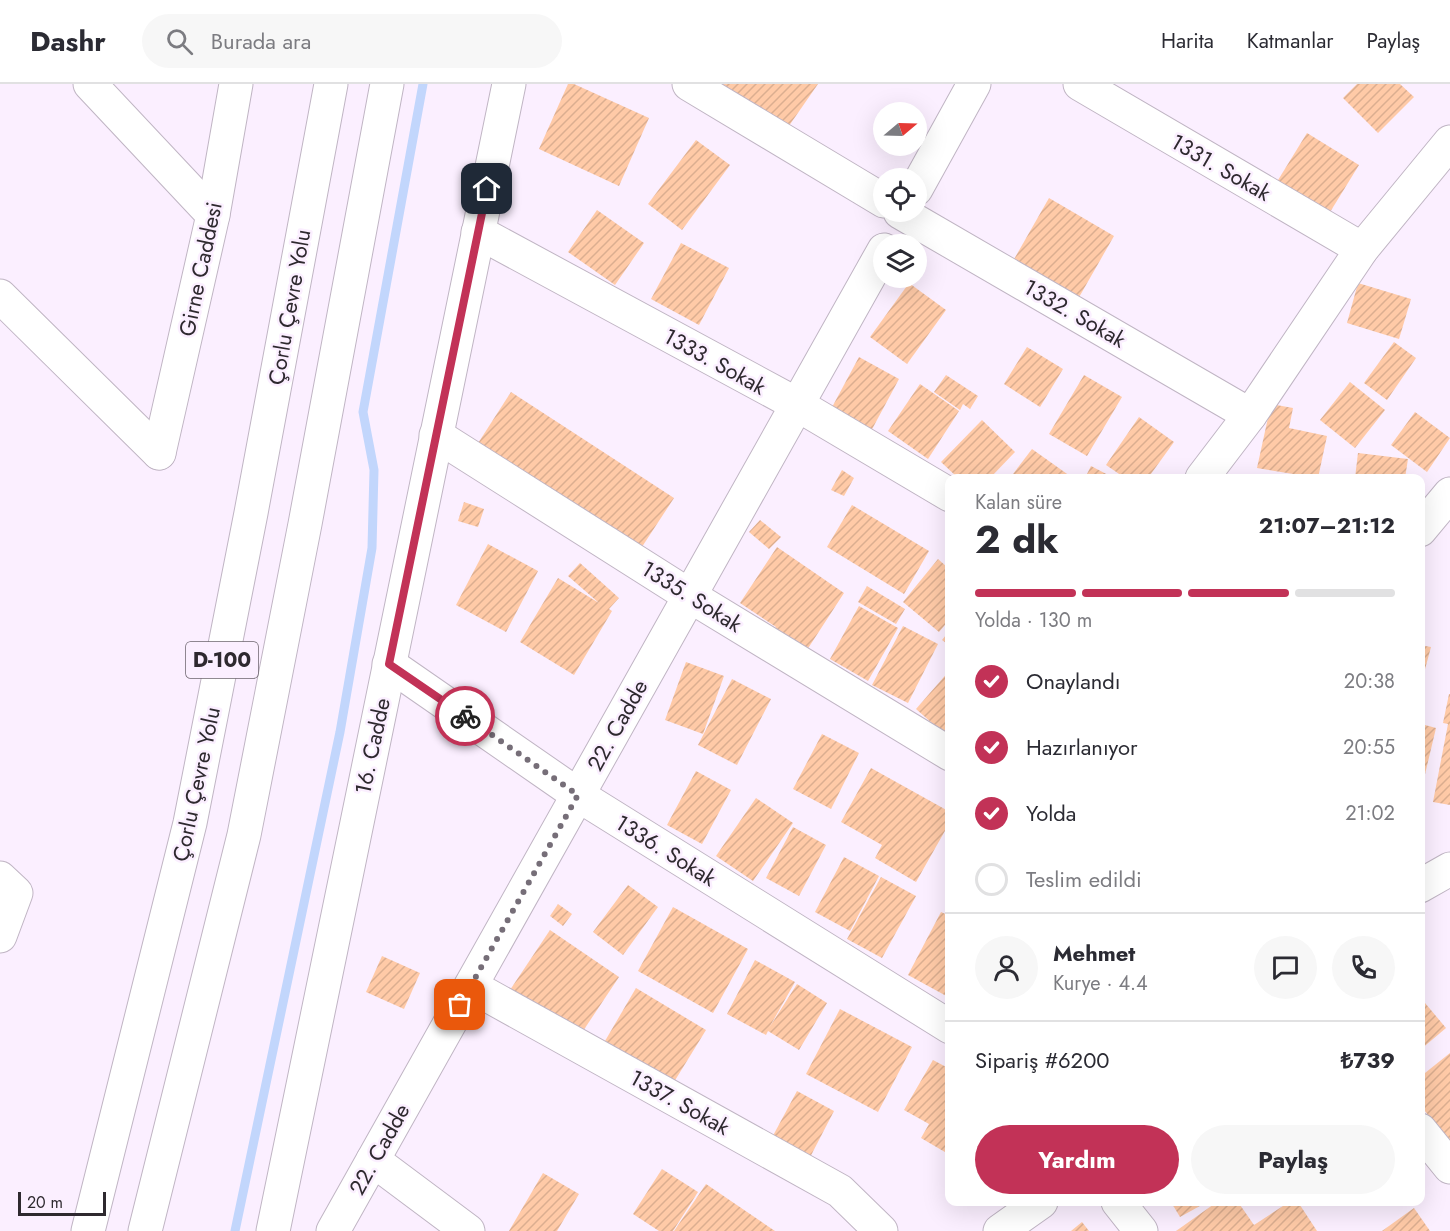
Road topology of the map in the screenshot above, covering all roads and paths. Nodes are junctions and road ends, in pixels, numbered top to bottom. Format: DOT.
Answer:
graph roads {
  1 [pos="90,84"];
  2 [pos="236,84"];
  3 [pos="330,84"];
  4 [pos="387,84"];
  5 [pos="508,84"];
  6 [pos="689,84"];
  7 [pos="974,84"];
  8 [pos="1080,84"];
  9 [pos="1450,142"];
  10 [pos="924,168"];
  11 [pos="873,189"];
  12 [pos="213,215"];
  13 [pos="927,220"];
  14 [pos="478,232"];
  15 [pos="1362,249"];
  16 [pos="873,270"];
  17 [pos="0,296"];
  18 [pos="798,405"];
  19 [pos="1250,415"];
  20 [pos="436,435"];
  21 [pos="1205,474"];
  22 [pos="945,492"];
  23 [pos="1450,494"];
  24 [pos="1425,524"];
  25 [pos="1450,533"];
  26 [pos="1425,536"];
  27 [pos="690,596"];
  28 [pos="389,664"];
  29 [pos="945,751"];
  30 [pos="578,795"];
  31 [pos="1450,869"];
  32 [pos="0,878"];
  33 [pos="1425,883"];
  34 [pos="0,936"];
  35 [pos="471,986"];
  36 [pos="945,1024"];
  37 [pos="1425,1136"];
  38 [pos="373,1160"];
  39 [pos="1450,1167"];
  40 [pos="1035,1206"];
  41 [pos="1121,1206"];
  42 [pos="88,1231"];
  43 [pos="145,1231"];
  44 [pos="273,1231"];
  45 [pos="333,1231"];
  46 [pos="468,1231"];
  47 [pos="881,1231"];
  48 [pos="1000,1231"];
  49 [pos="1141,1231"];
  1 -- 12 [label="main road"];
  2 -- 12 [label="main road, Girne Caddesi"];
  3 -- 42 [label="main road, Çorlu Çevre Yolu / D-100"];
  4 -- 43 [label="main road, D-100"];
  5 -- 14 [label="main road, 16. Cadde"];
  6 -- 11 [label="main road, 1332. Sokak"];
  7 -- 10 [label="main road"];
  8 -- 15 [label="main road, 1331. Sokak"];
  9 -- 15 [label="main road"];
  12 -- 17 [label="main road, Girne Caddesi"];
  13 -- 19 [label="main road, 1332. Sokak"];
  14 -- 18 [label="main road, 1333. Sokak"];
  14 -- 20 [label="main road, 16. Cadde"];
  15 -- 19 [label="main road"];
  16 -- 18 [label="main road, 22. Cadde"];
  18 -- 22 [label="main road, 1333. Sokak"];
  18 -- 27 [label="main road, 22. Cadde"];
  19 -- 21 [label="main road"];
  20 -- 27 [label="main road, 1335. Sokak"];
  20 -- 28 [label="main road, 16. Cadde"];
  23 -- 24 [label="main road"];
  25 -- 26 [label="main road"];
  27 -- 29 [label="main road, 1335. Sokak"];
  27 -- 30 [label="main road, 22. Cadde"];
  28 -- 30 [label="main road, 1336. Sokak"];
  28 -- 44 [label="main road, 16. Cadde"];
  30 -- 35 [label="main road, 22. Cadde"];
  30 -- 36 [label="main road, 1336. Sokak"];
  31 -- 33 [label="main road"];
  32 -- 34 [label="main road"];
  35 -- 38 [label="main road, 22. Cadde"];
  35 -- 47 [label="main road, 1337. Sokak"];
  37 -- 39 [label="main road"];
  38 -- 45 [label="main road, 22. Cadde"];
  38 -- 46 [label="main road"];
  40 -- 48 [label="main road"];
  41 -- 49 [label="main road"];
}
